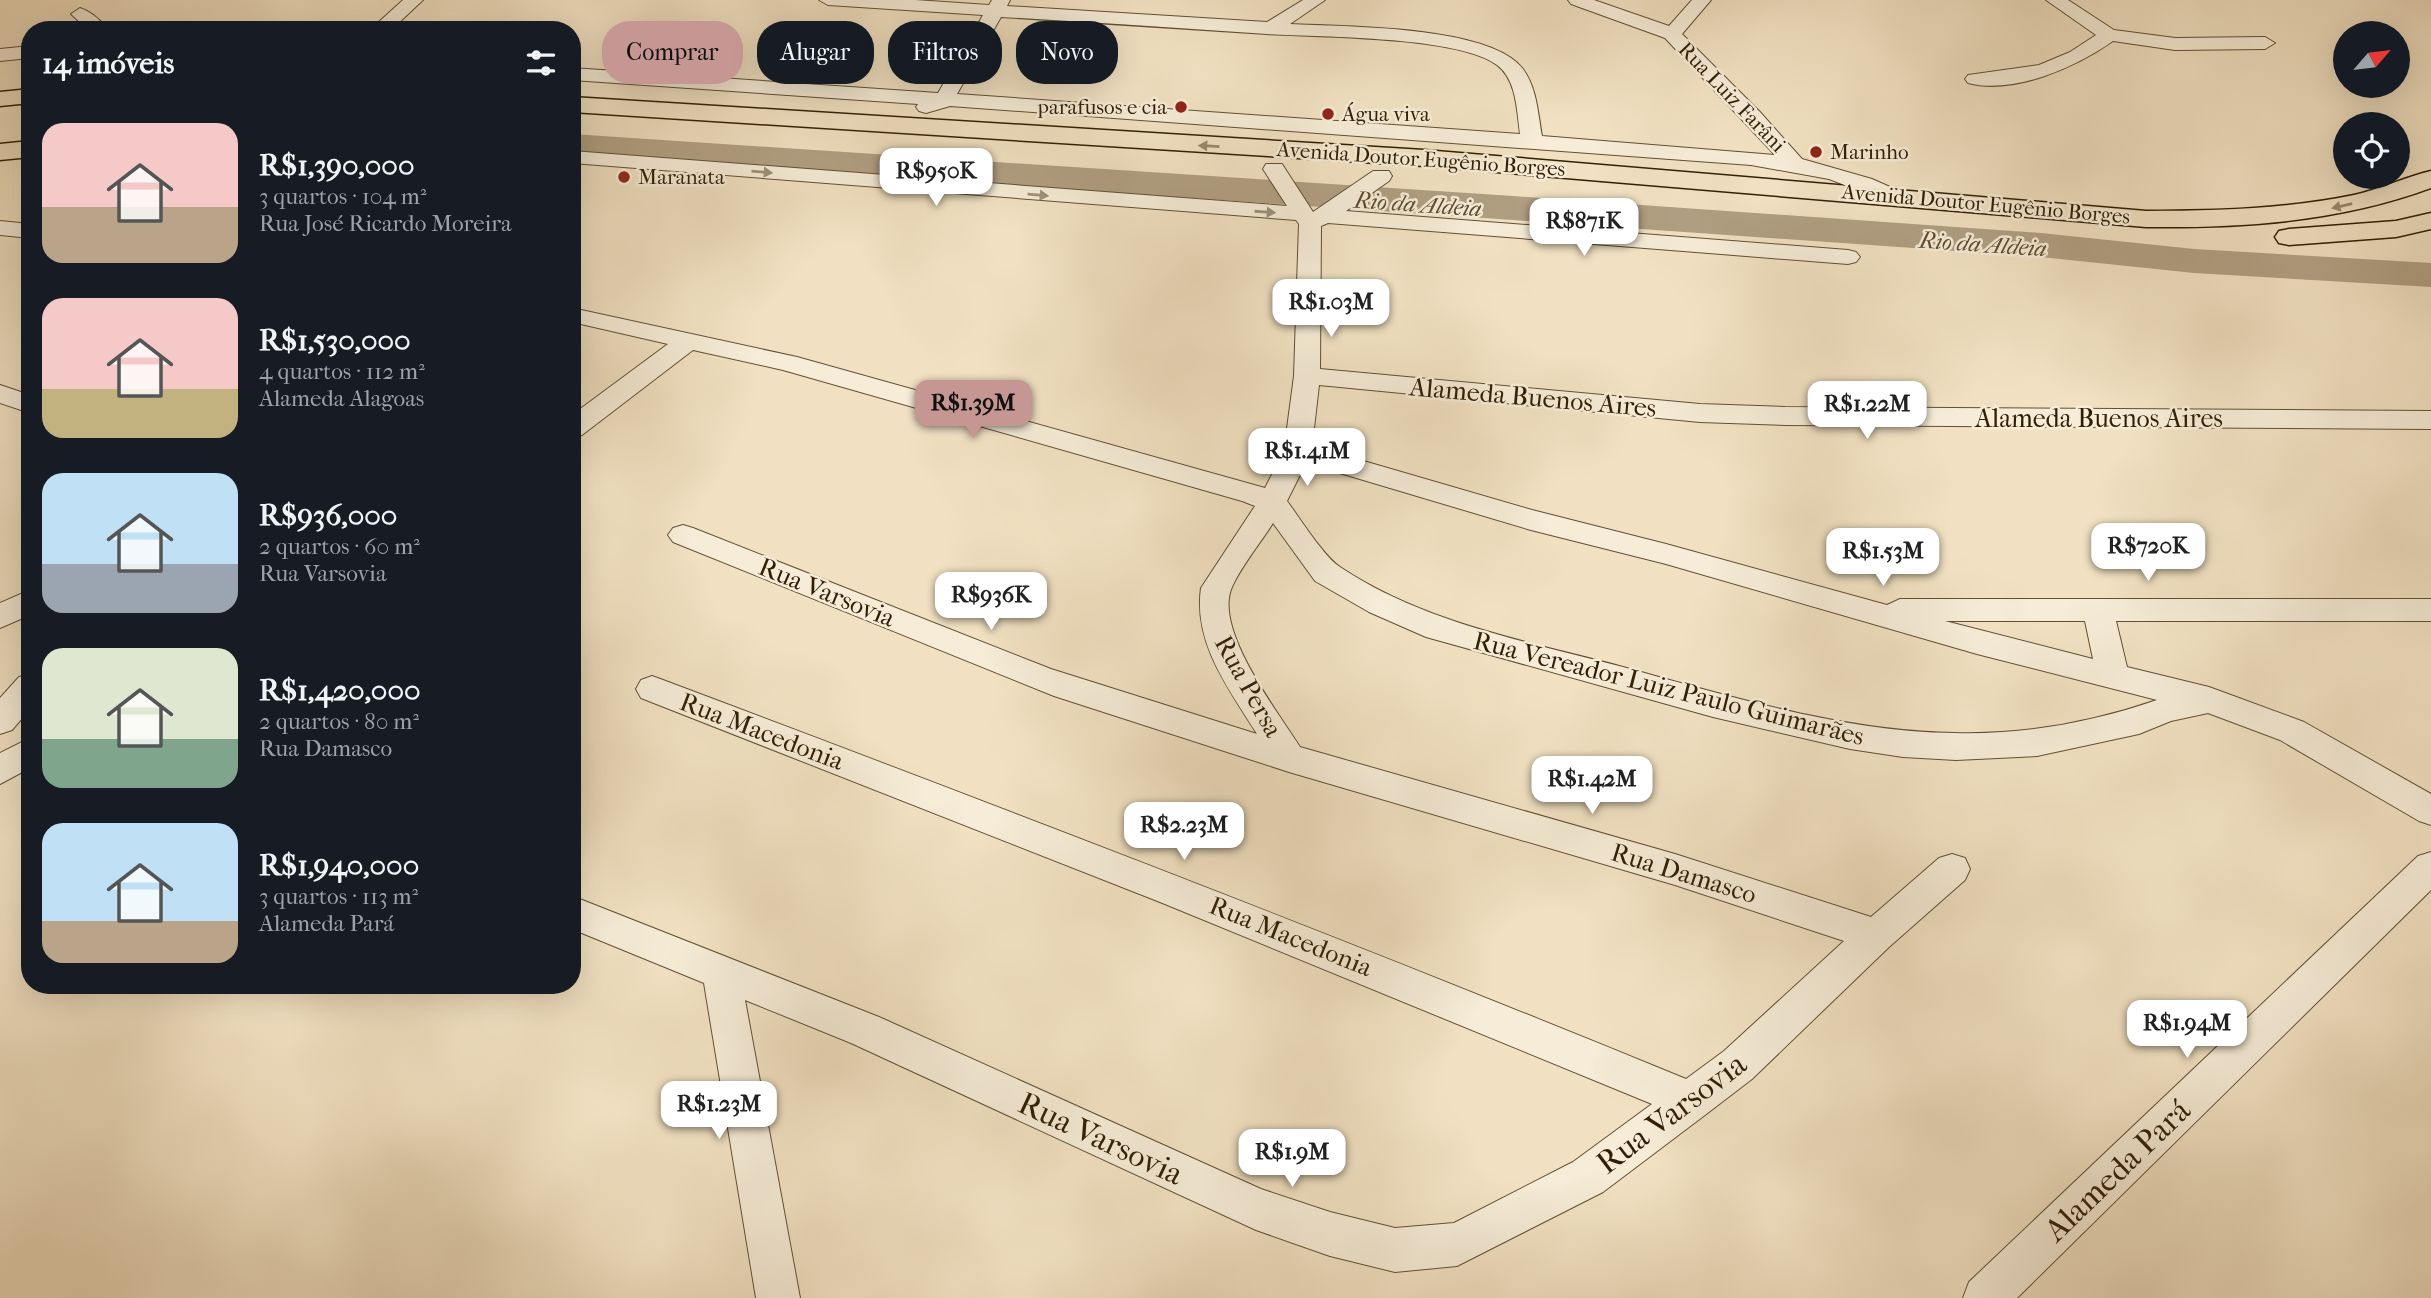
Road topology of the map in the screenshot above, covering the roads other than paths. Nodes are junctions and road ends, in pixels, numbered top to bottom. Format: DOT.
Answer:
graph roads {
  1 [pos="414,0"];
  2 [pos="828,0"];
  3 [pos="1315,0"];
  4 [pos="1577,0"];
  5 [pos="1702,0"];
  6 [pos="2055,0"];
  7 [pos="998,5"];
  8 [pos="80,14"];
  9 [pos="89,21"];
  10 [pos="390,21"];
  11 [pos="1269,29"];
  12 [pos="1672,34"];
  13 [pos="2109,35"];
  14 [pos="2265,43"];
  15 [pos="21,54"];
  16 [pos="0,55"];
  17 [pos="581,75"];
  18 [pos="1975,79"];
  19 [pos="942,101"];
  20 [pos="21,105"];
  21 [pos="581,105"];
  22 [pos="581,122"];
  23 [pos="860,123"];
  24 [pos="1,124"];
  25 [pos="982,132"];
  26 [pos="21,141"];
  27 [pos="1532,141"];
  28 [pos="581,158"];
  29 [pos="1794,163"];
  30 [pos="1278,175"];
  31 [pos="2431,179"];
  32 [pos="1371,183"];
  33 [pos="1891,196"];
  34 [pos="1314,214"];
  35 [pos="2431,223"];
  36 [pos="0,228"];
  37 [pos="21,230"];
  38 [pos="1848,257"];
  39 [pos="581,317"];
  40 [pos="687,341"];
  41 [pos="1307,376"];
  42 [pos="0,393"];
  43 [pos="21,401"];
  44 [pos="2431,420"];
  45 [pos="581,422"];
  46 [pos="1298,451"];
  47 [pos="1272,502"];
  48 [pos="683,535"];
  49 [pos="21,606"];
  50 [pos="2098,608"];
  51 [pos="1864,610"];
  52 [pos="2431,610"];
  53 [pos="0,617"];
  54 [pos="2113,676"];
  55 [pos="652,689"];
  56 [pos="21,696"];
  57 [pos="2209,700"];
  58 [pos="0,721"];
  59 [pos="21,757"];
  60 [pos="1289,758"];
  61 [pos="0,770"];
  62 [pos="2431,811"];
  63 [pos="2431,867"];
  64 [pos="1952,869"];
  65 [pos="581,916"];
  66 [pos="1876,935"];
  67 [pos="721,973"];
  68 [pos="1691,1101"];
  69 [pos="778,1298"];
  70 [pos="1985,1298"];
  1 -- 10 [label="street"];
  2 -- 7 [label="street"];
  3 -- 11 [label="street"];
  4 -- 12 [label="street"];
  5 -- 12 [label="street, Rua Luiz Farâni"];
  6 -- 13 [label="street"];
  7 -- 11 [label="street"];
  7 -- 19 [label="street"];
  8 -- 9 [label="street"];
  11 -- 27 [label="street"];
  12 -- 29 [label="street, Rua Luiz Farâni"];
  13 -- 14 [label="street"];
  13 -- 18 [label="street"];
  15 -- 16 [label="street"];
  17 -- 19 [label="street"];
  19 -- 23 [label="street"];
  19 -- 25 [label="street"];
  19 -- 27 [label="street"];
  20 -- 24 [label="highway"];
  21 -- 23 [label="highway, Avenida Doutor Eugênio Borges"];
  22 -- 30 [label="highway, Avenida Doutor Eugênio Borges"];
  23 -- 25 [label="highway, Avenida Doutor Eugênio Borges"];
  24 -- 26 [label="highway"];
  33 -- 25 [label="highway, Avenida Doutor Eugênio Borges, one-way"];
  27 -- 29 [label="street"];
  28 -- 34 [label="street, one-way"];
  29 -- 33 [label="street"];
  30 -- 32 [label="highway, Avenida Doutor Eugênio Borges"];
  30 -- 34 [label="street, Avenida Doutor Eugênio Borges"];
  31 -- 33 [label="highway, Avenida Doutor Eugênio Borges, one-way"];
  32 -- 34 [label="street, Avenida Doutor Eugênio Borges"];
  32 -- 35 [label="highway, Avenida Doutor Eugênio Borges"];
  34 -- 38 [label="street"];
  34 -- 41 [label="street"];
  36 -- 37 [label="street"];
  39 -- 40 [label="street"];
  40 -- 45 [label="street"];
  40 -- 47 [label="street"];
  41 -- 44 [label="street, Alameda Buenos Aires"];
  41 -- 46 [label="street"];
  42 -- 43 [label="street"];
  46 -- 47 [label="street"];
  46 -- 51 [label="street"];
  47 -- 57 [label="street, Rua Vereador Luiz Paulo Guimarães"];
  47 -- 60 [label="street, Rua Persa"];
  48 -- 60 [label="street, Rua Varsovia"];
  49 -- 53 [label="street"];
  50 -- 51 [label="street"];
  50 -- 52 [label="street"];
  50 -- 54 [label="street"];
  51 -- 54 [label="street"];
  54 -- 57 [label="street"];
  55 -- 68 [label="street, Rua Macedonia"];
  56 -- 58 [label="street"];
  57 -- 62 [label="street"];
  59 -- 61 [label="street"];
  60 -- 66 [label="street, Rua Damasco"];
  63 -- 70 [label="street, Alameda Pará"];
  64 -- 66 [label="street, Rua Varsovia"];
  65 -- 67 [label="street, Rua Varsovia"];
  66 -- 68 [label="street, Rua Varsovia"];
  67 -- 68 [label="street, Rua Varsovia"];
  67 -- 69 [label="street"];
}
